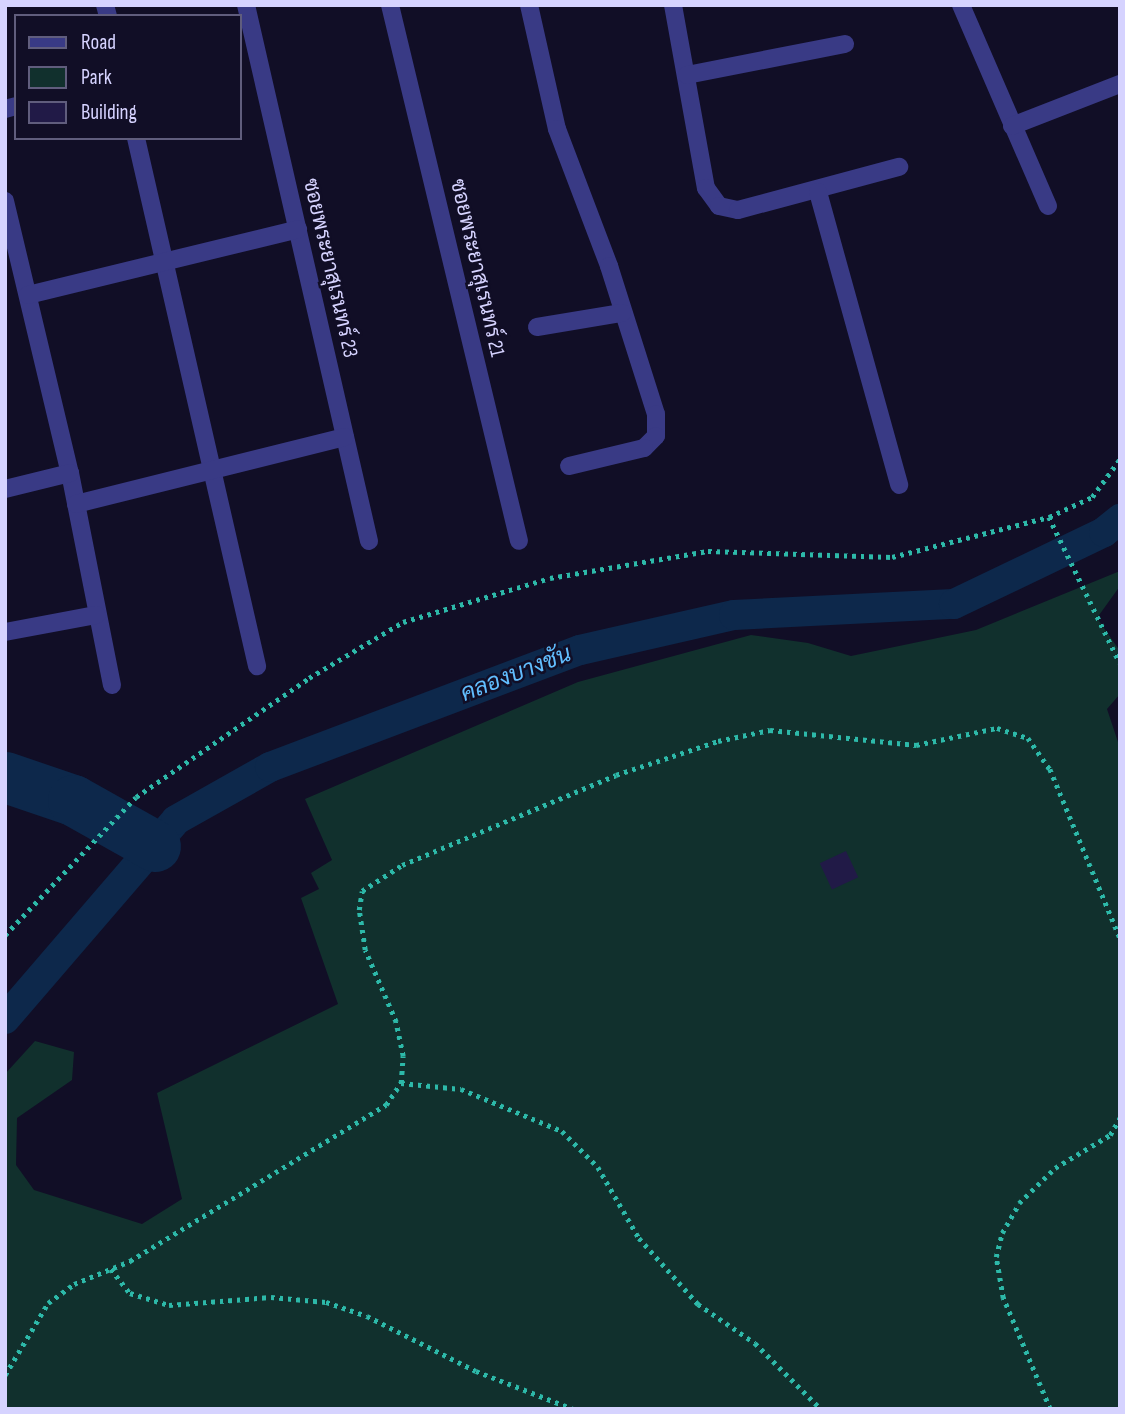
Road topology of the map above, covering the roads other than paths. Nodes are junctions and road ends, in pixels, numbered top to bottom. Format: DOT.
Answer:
graph roads {
  1 [pos="246,5"];
  2 [pos="390,5"];
  3 [pos="529,5"];
  4 [pos="673,5"];
  5 [pos="961,5"];
  6 [pos="246,33"];
  7 [pos="845,44"];
  8 [pos="687,75"];
  9 [pos="1120,84"];
  10 [pos="1012,126"];
  11 [pos="136,140"];
  12 [pos="899,167"];
  13 [pos="818,192"];
  14 [pos="1048,206"];
  15 [pos="7,213"];
  16 [pos="298,229"];
  17 [pos="164,261"];
  18 [pos="27,295"];
  19 [pos="622,313"];
  20 [pos="537,327"];
  21 [pos="345,437"];
  22 [pos="569,466"];
  23 [pos="212,471"];
  24 [pos="70,473"];
  25 [pos="899,485"];
  26 [pos="5,489"];
  27 [pos="76,504"];
  28 [pos="369,541"];
  29 [pos="519,541"];
  30 [pos="96,615"];
  31 [pos="5,632"];
  32 [pos="257,666"];
  33 [pos="112,685"];
  1 -- 6 [label="street, ซอยพระยาสุเรนทร์ 23"];
  2 -- 29 [label="street, ซอยพระยาสุเรนทร์ 21"];
  3 -- 19 [label="street"];
  4 -- 8 [label="street"];
  5 -- 10 [label="street"];
  6 -- 16 [label="street, ซอยพระยาสุเรนทร์ 23"];
  7 -- 8 [label="street"];
  8 -- 13 [label="street"];
  9 -- 10 [label="street"];
  10 -- 14 [label="street"];
  11 -- 17 [label="street"];
  12 -- 13 [label="street"];
  13 -- 25 [label="street"];
  15 -- 18 [label="street"];
  16 -- 17 [label="street"];
  16 -- 21 [label="street, ซอยพระยาสุเรนทร์ 23"];
  17 -- 18 [label="street"];
  17 -- 23 [label="street"];
  18 -- 24 [label="street"];
  19 -- 20 [label="street"];
  19 -- 22 [label="street"];
  21 -- 23 [label="street"];
  21 -- 28 [label="street, ซอยพระยาสุเรนทร์ 23"];
  23 -- 27 [label="street"];
  23 -- 32 [label="street"];
  24 -- 26 [label="street"];
  24 -- 27 [label="street"];
  27 -- 30 [label="street"];
  30 -- 31 [label="street"];
  30 -- 33 [label="street"];
}
